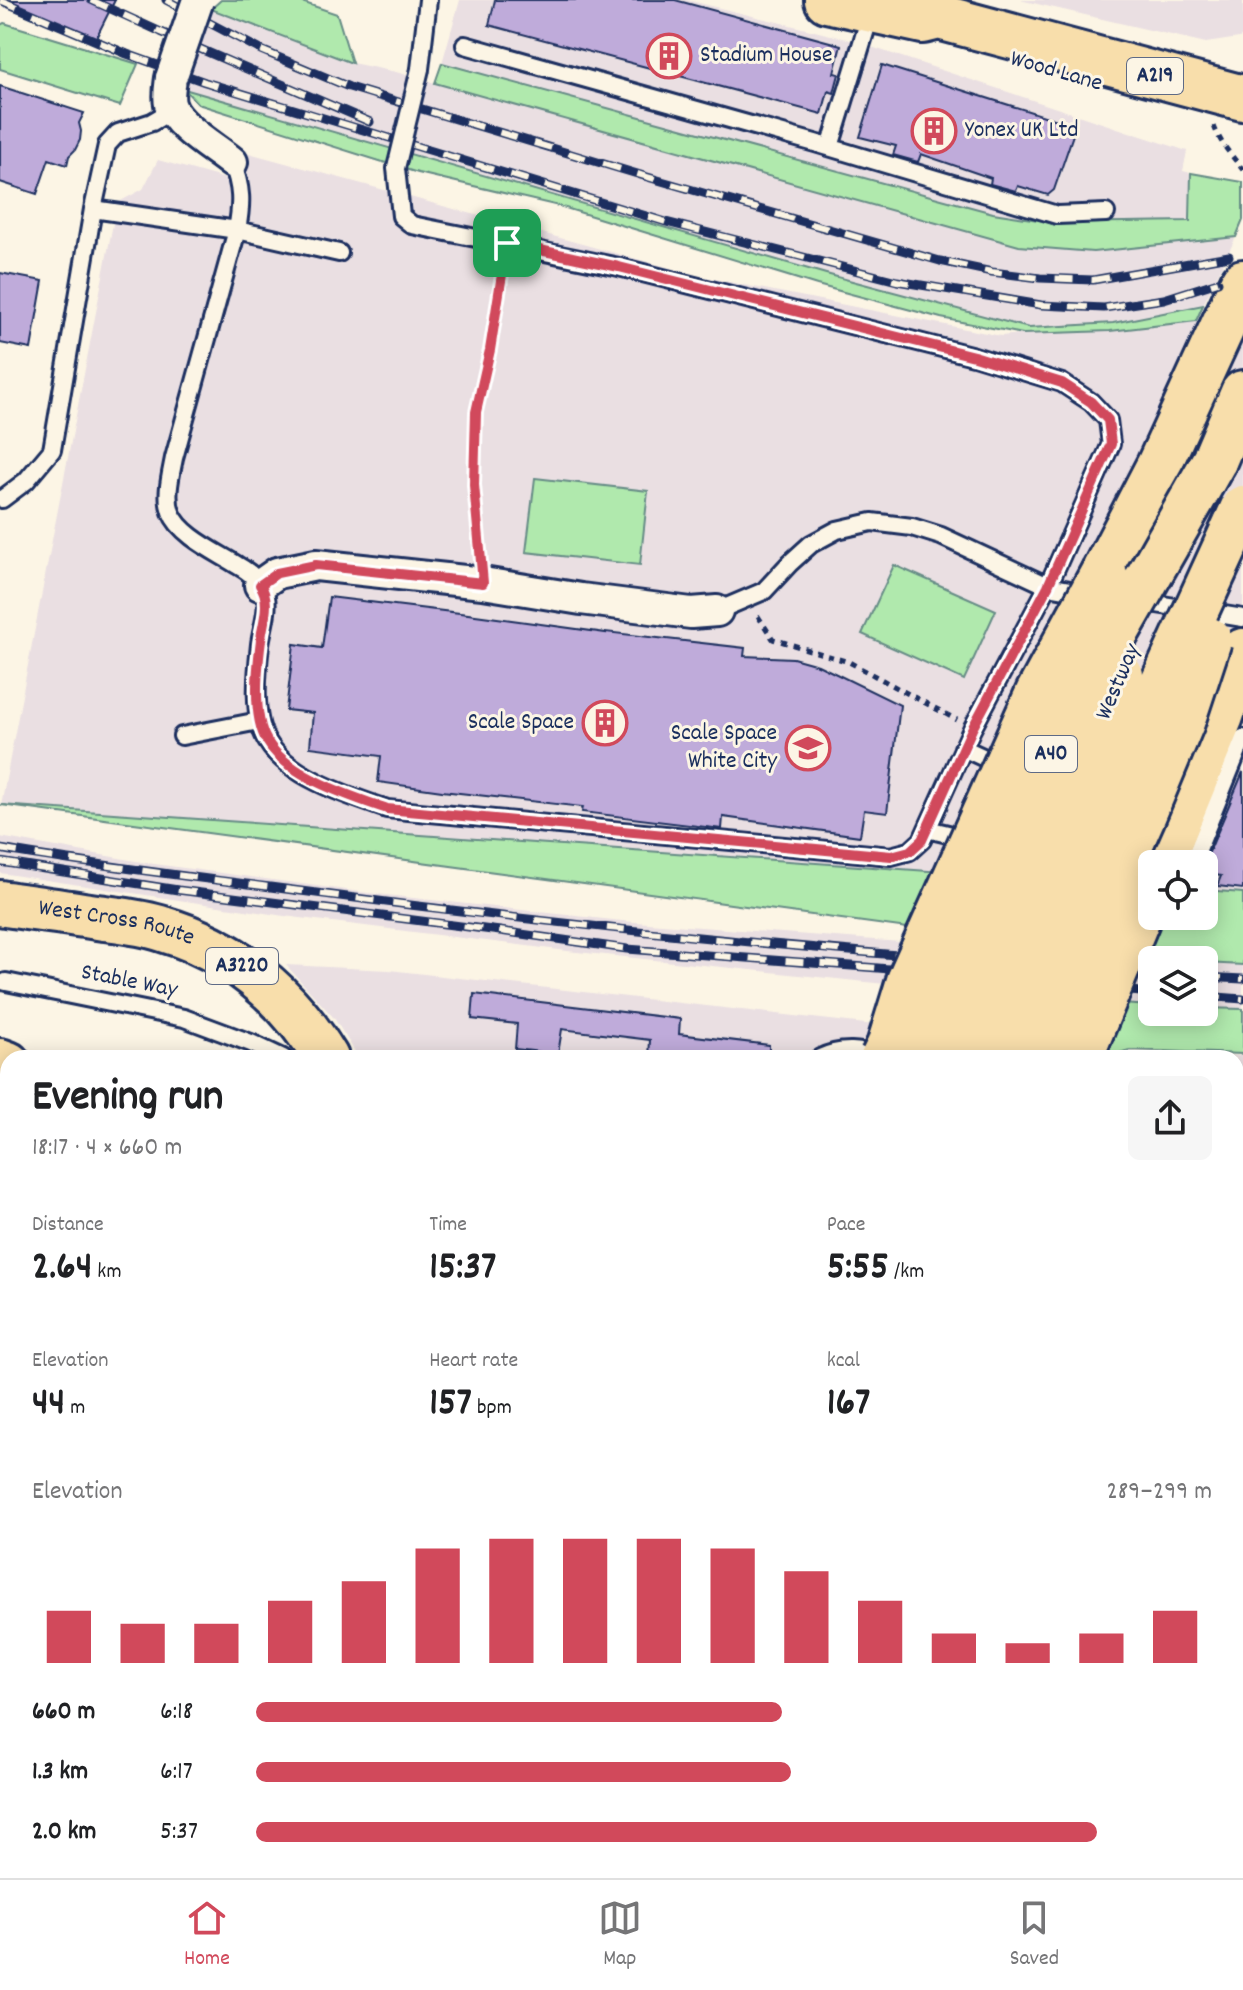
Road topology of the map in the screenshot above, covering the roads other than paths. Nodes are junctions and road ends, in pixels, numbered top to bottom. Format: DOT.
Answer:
graph roads {
  1 [pos="198,0"];
  2 [pos="428,0"];
  3 [pos="827,0"];
  4 [pos="873,6"];
  5 [pos="465,45"];
  6 [pos="170,92"];
  7 [pos="1235,127"];
  8 [pos="830,147"];
  9 [pos="232,162"];
  10 [pos="93,209"];
  11 [pos="1106,213"];
  12 [pos="237,230"];
  13 [pos="339,253"];
  14 [pos="1243,282"];
  15 [pos="1243,393"];
  16 [pos="1214,461"];
  17 [pos="2,499"];
  18 [pos="1243,508"];
  19 [pos="1243,539"];
  20 [pos="260,585"];
  21 [pos="1048,586"];
  22 [pos="717,611"];
  23 [pos="1243,618"];
  24 [pos="1243,651"];
  25 [pos="259,721"];
  26 [pos="182,736"];
  27 [pos="1243,738"];
  28 [pos="963,748"];
  29 [pos="1011,770"];
  30 [pos="927,829"];
  31 [pos="1166,850"];
  32 [pos="1198,850"];
  33 [pos="1025,853"];
  34 [pos="0,903"];
  35 [pos="1138,918"];
  36 [pos="6,982"];
  37 [pos="266,1050"];
  38 [pos="321,1050"];
  39 [pos="887,1050"];
  40 [pos="914,1050"];
  41 [pos="958,1050"];
  42 [pos="1000,1050"];
  43 [pos="1041,1050"];
  44 [pos="1083,1050"];
  1 -- 6 [label="street, bridge"];
  2 -- 21 [label="lane, bridge"];
  3 -- 4 [label="main road, Wood Lane / A219"];
  4 -- 7 [label="main road, Wood Lane / A219"];
  4 -- 8 [label="lane"];
  5 -- 8 [label="lane"];
  6 -- 9 [label="street"];
  6 -- 10 [label="lane"];
  8 -- 11 [label="lane"];
  9 -- 12 [label="lane"];
  10 -- 12 [label="lane"];
  10 -- 17 [label="lane"];
  12 -- 13 [label="lane"];
  12 -- 20 [label="lane"];
  14 -- 39 [label="main road, A40, bridge"];
  15 -- 16 [label="main road, Westway / A40"];
  16 -- 40 [label="main road, A40, bridge"];
  16 -- 41 [label="main road, Westway / A40, bridge"];
  18 -- 42 [label="main road, Westway, bridge"];
  19 -- 43 [label="main road, bridge"];
  20 -- 22 [label="street"];
  20 -- 25 [label="lane"];
  21 -- 22 [label="lane"];
  21 -- 23 [label="lane"];
  21 -- 28 [label="lane"];
  24 -- 31 [label="main road"];
  25 -- 26 [label="lane"];
  25 -- 30 [label="lane"];
  27 -- 32 [label="lane"];
  28 -- 29 [label="lane"];
  28 -- 30 [label="lane"];
  30 -- 33 [label="lane"];
  34 -- 38 [label="main road, West Cross Route / A3220"];
  35 -- 44 [label="main road, bridge"];
  36 -- 37 [label="lane, Stable Way"];
}
